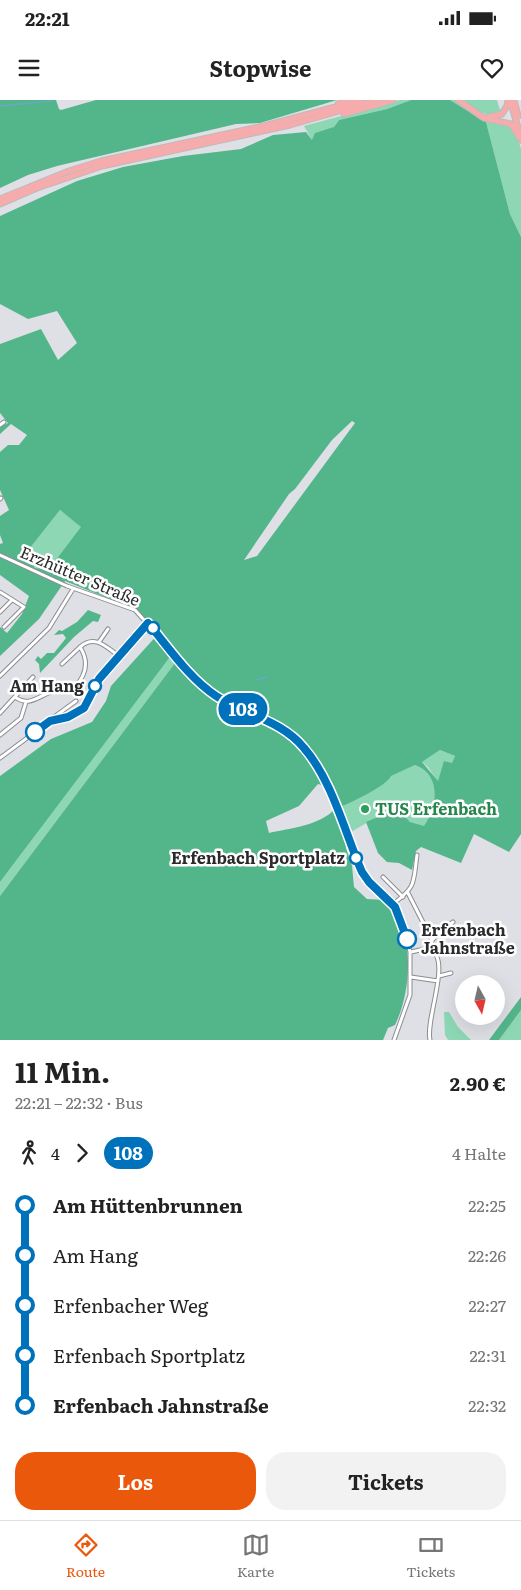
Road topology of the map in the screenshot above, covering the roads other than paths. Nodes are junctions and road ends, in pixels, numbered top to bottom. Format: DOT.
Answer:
graph roads {
  1 [pos="348,100"];
  2 [pos="361,100"];
  3 [pos="378,100"];
  4 [pos="392,100"];
  5 [pos="458,100"];
  6 [pos="462,100"];
  7 [pos="511,100"];
  8 [pos="322,111"];
  9 [pos="314,119"];
  10 [pos="521,126"];
  11 [pos="521,139"];
  12 [pos="33,187"];
  13 [pos="0,199"];
  14 [pos="0,204"];
  15 [pos="4,422"];
  16 [pos="0,425"];
  17 [pos="0,555"];
  18 [pos="73,589"];
  19 [pos="0,592"];
  20 [pos="12,600"];
  21 [pos="0,612"];
  22 [pos="148,623"];
  23 [pos="4,627"];
  24 [pos="108,629"];
  25 [pos="99,642"];
  26 [pos="80,646"];
  27 [pos="119,656"];
  28 [pos="62,664"];
  29 [pos="0,676"];
  30 [pos="33,677"];
  31 [pos="75,687"];
  32 [pos="51,692"];
  33 [pos="14,697"];
  34 [pos="76,701"];
  35 [pos="26,702"];
  36 [pos="0,713"];
  37 [pos="50,721"];
  38 [pos="0,735"];
  39 [pos="0,758"];
  40 [pos="417,855"];
  41 [pos="383,877"];
  42 [pos="408,893"];
  43 [pos="403,897"];
  44 [pos="393,904"];
  45 [pos="453,922"];
  46 [pos="432,940"];
  47 [pos="429,948"];
  48 [pos="410,952"];
  49 [pos="451,973"];
  50 [pos="410,977"];
  51 [pos="439,978"];
  52 [pos="394,1040"];
  53 [pos="430,1040"];
  1 -- 8 [label="highway"];
  2 -- 8 [label="highway"];
  3 -- 9 [label="highway"];
  4 -- 9 [label="highway"];
  5 -- 11 [label="highway"];
  6 -- 7 [label="highway"];
  7 -- 10 [label="highway"];
  7 -- 11 [label="highway"];
  8 -- 12 [label="highway"];
  9 -- 12 [label="highway"];
  12 -- 13 [label="highway"];
  12 -- 14 [label="highway"];
  15 -- 16 [label="street"];
  17 -- 18 [label="street, Erzhütter Straße"];
  18 -- 22 [label="street, Erzhütter Straße"];
  18 -- 29 [label="street"];
  19 -- 20 [label="street"];
  20 -- 21 [label="street"];
  20 -- 23 [label="street"];
  22 -- 27 [label="street"];
  22 -- 44 [label="street, Erzhütter Straße"];
  24 -- 25 [label="street"];
  25 -- 26 [label="street"];
  25 -- 27 [label="street"];
  26 -- 28 [label="street"];
  26 -- 31 [label="street"];
  27 -- 37 [label="street"];
  30 -- 33 [label="street"];
  32 -- 35 [label="street"];
  33 -- 35 [label="street"];
  33 -- 36 [label="street"];
  34 -- 37 [label="street"];
  35 -- 38 [label="street"];
  37 -- 39 [label="street"];
  40 -- 42 [label="street"];
  41 -- 43 [label="street"];
  42 -- 43 [label="street"];
  42 -- 46 [label="street"];
  43 -- 44 [label="street"];
  44 -- 48 [label="street"];
  45 -- 46 [label="street"];
  46 -- 47 [label="street"];
  47 -- 48 [label="street"];
  47 -- 51 [label="street"];
  48 -- 50 [label="street"];
  49 -- 51 [label="street"];
  50 -- 51 [label="street"];
  50 -- 52 [label="street"];
  51 -- 53 [label="street"];
}
